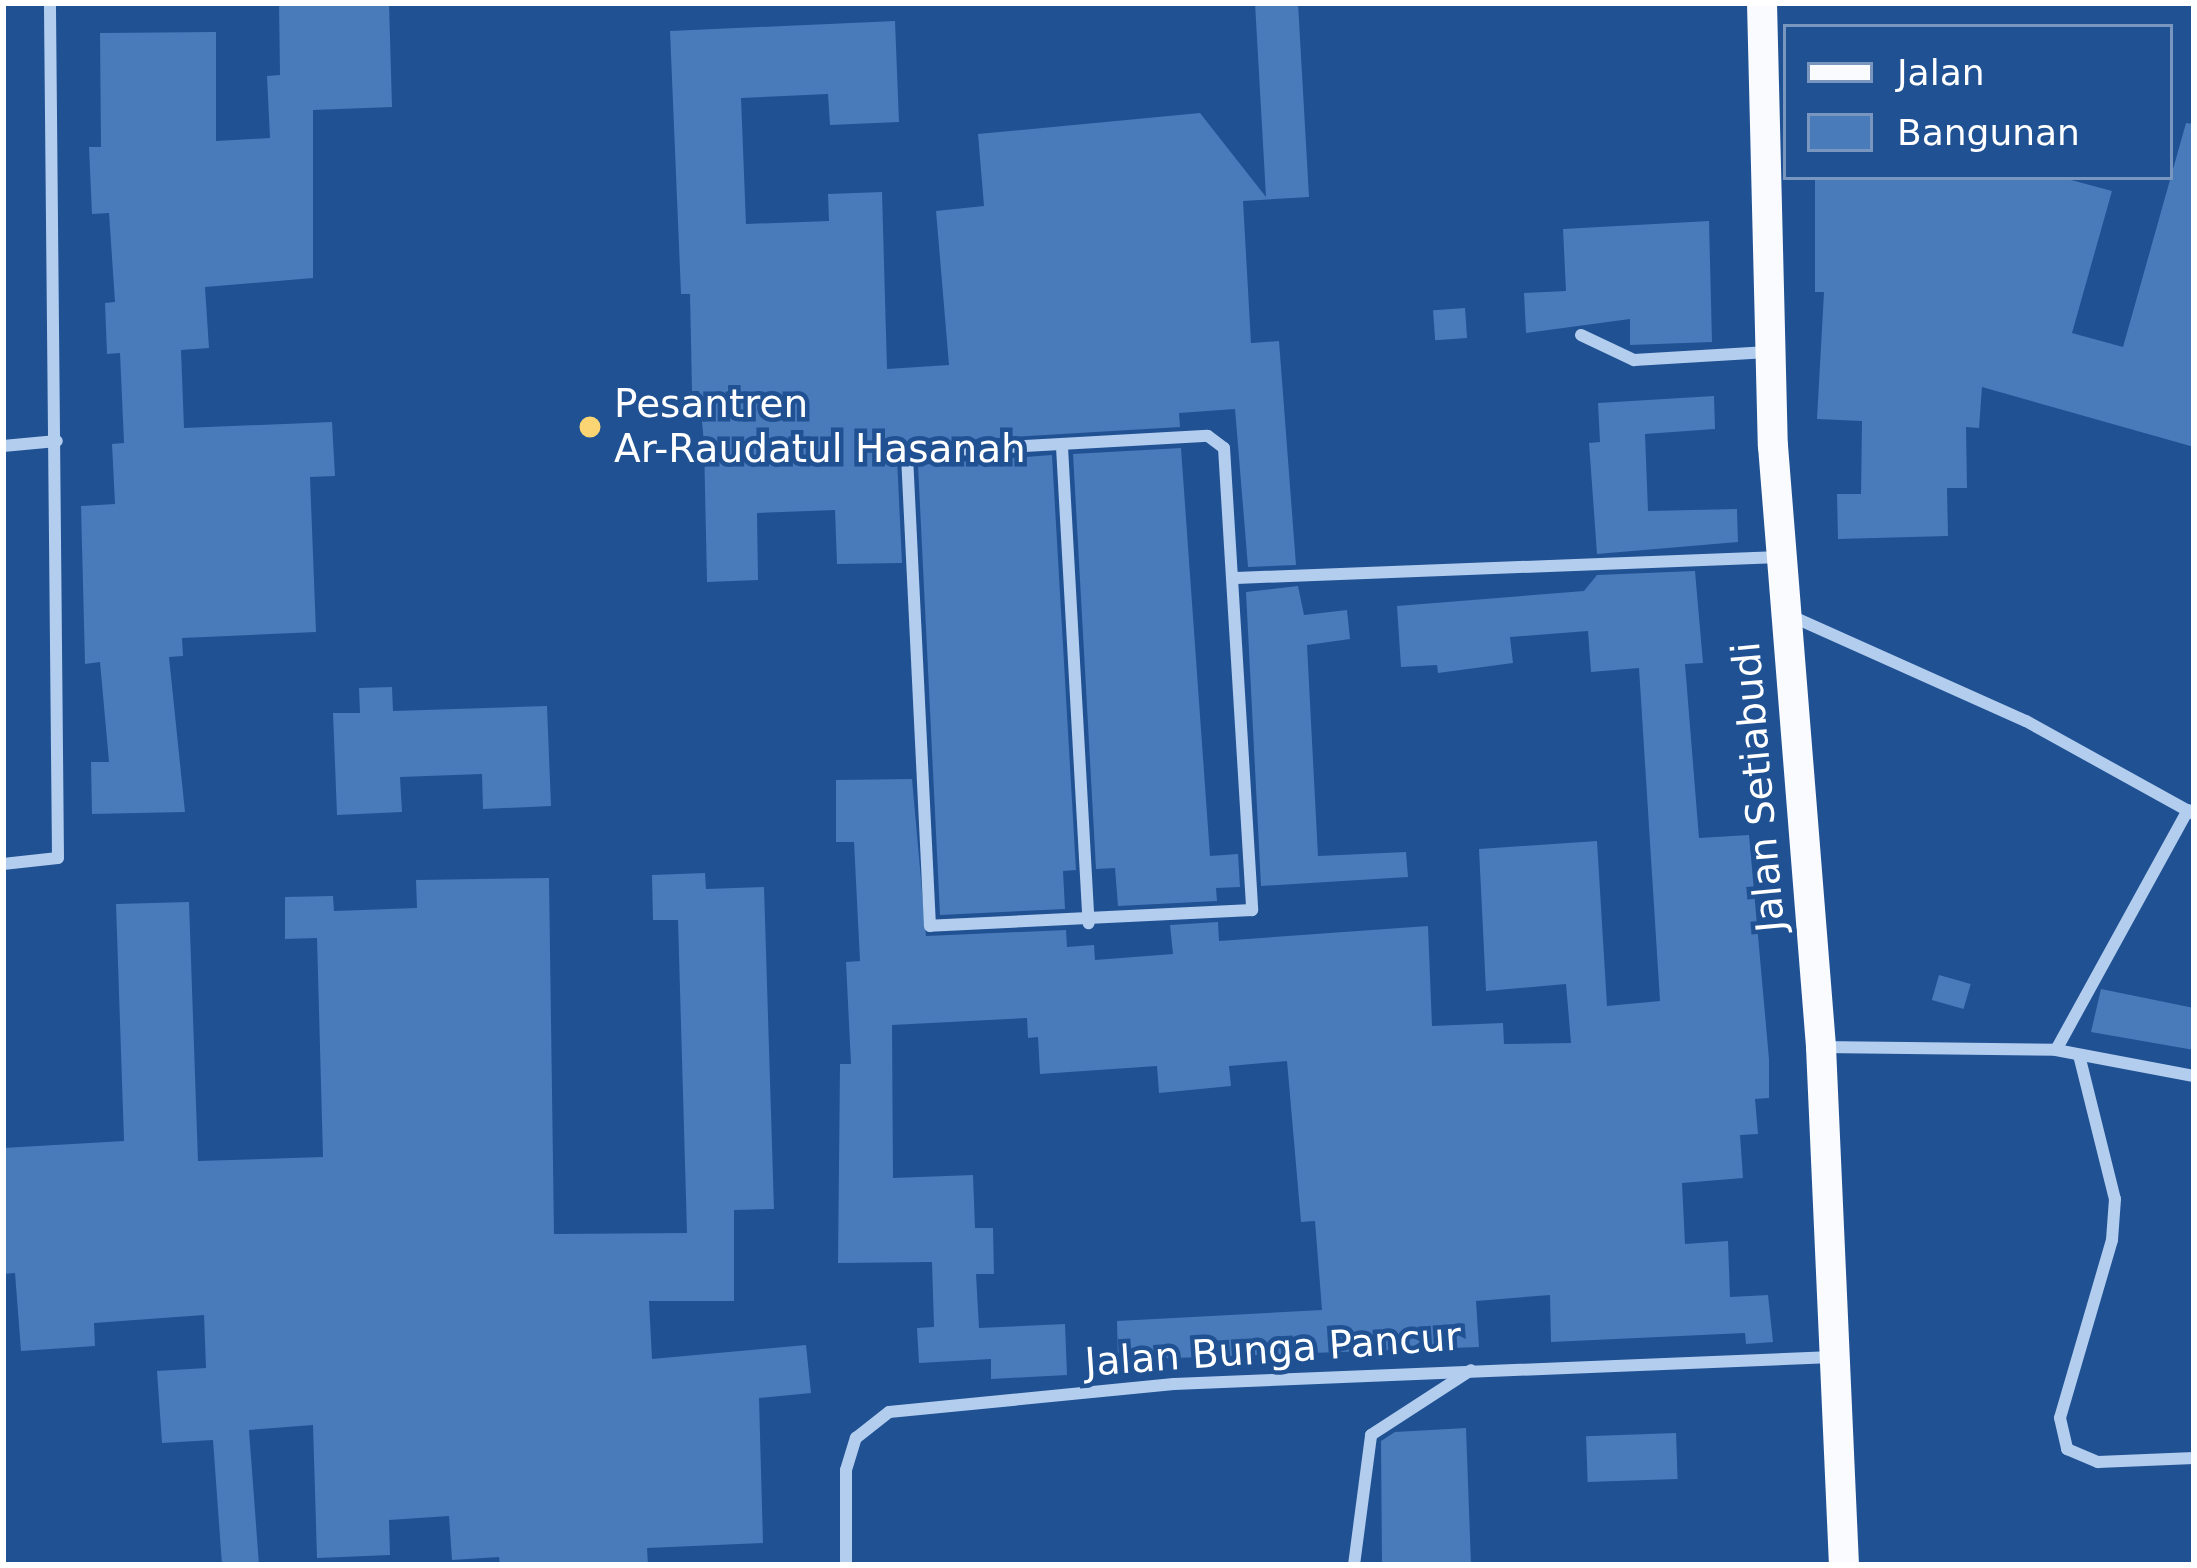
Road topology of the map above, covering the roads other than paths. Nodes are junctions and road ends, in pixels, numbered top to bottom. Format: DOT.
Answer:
graph roads {
  1 [pos="50,3"];
  2 [pos="1762,3"];
  3 [pos="1581,335"];
  4 [pos="1769,352"];
  5 [pos="56,440"];
  6 [pos="3,446"];
  7 [pos="1063,448"];
  8 [pos="1781,556"];
  9 [pos="1236,578"];
  10 [pos="1784,614"];
  11 [pos="2191,812"];
  12 [pos="3,864"];
  13 [pos="1089,923"];
  14 [pos="1821,1047"];
  15 [pos="2056,1050"];
  16 [pos="2079,1055"];
  17 [pos="2194,1076"];
  18 [pos="1833,1357"];
  19 [pos="1478,1366"];
  20 [pos="2194,1458"];
  21 [pos="846,1565"];
  22 [pos="1354,1565"];
  23 [pos="1844,1565"];
  1 -- 5 [label="street"];
  2 -- 4 [label="main road, Jalan Setiabudi"];
  3 -- 4 [label="street"];
  4 -- 8 [label="main road, Jalan Setiabudi"];
  5 -- 6 [label="street"];
  5 -- 12 [label="street"];
  7 -- 9 [label="street"];
  7 -- 13 [label="street"];
  7 -- 13 [label="street"];
  8 -- 9 [label="street"];
  8 -- 10 [label="main road, Jalan Setiabudi"];
  9 -- 13 [label="street"];
  10 -- 11 [label="street"];
  10 -- 14 [label="main road, Jalan Setiabudi"];
  11 -- 15 [label="street"];
  14 -- 15 [label="street"];
  14 -- 18 [label="main road, Jalan Setiabudi"];
  15 -- 16 [label="street"];
  16 -- 17 [label="street"];
  16 -- 20 [label="street"];
  18 -- 19 [label="street, Jalan Bunga Pancur"];
  18 -- 23 [label="main road, Jalan Setiabudi"];
  19 -- 21 [label="street, Jalan Bunga Pancur"];
  19 -- 22 [label="street"];
}
